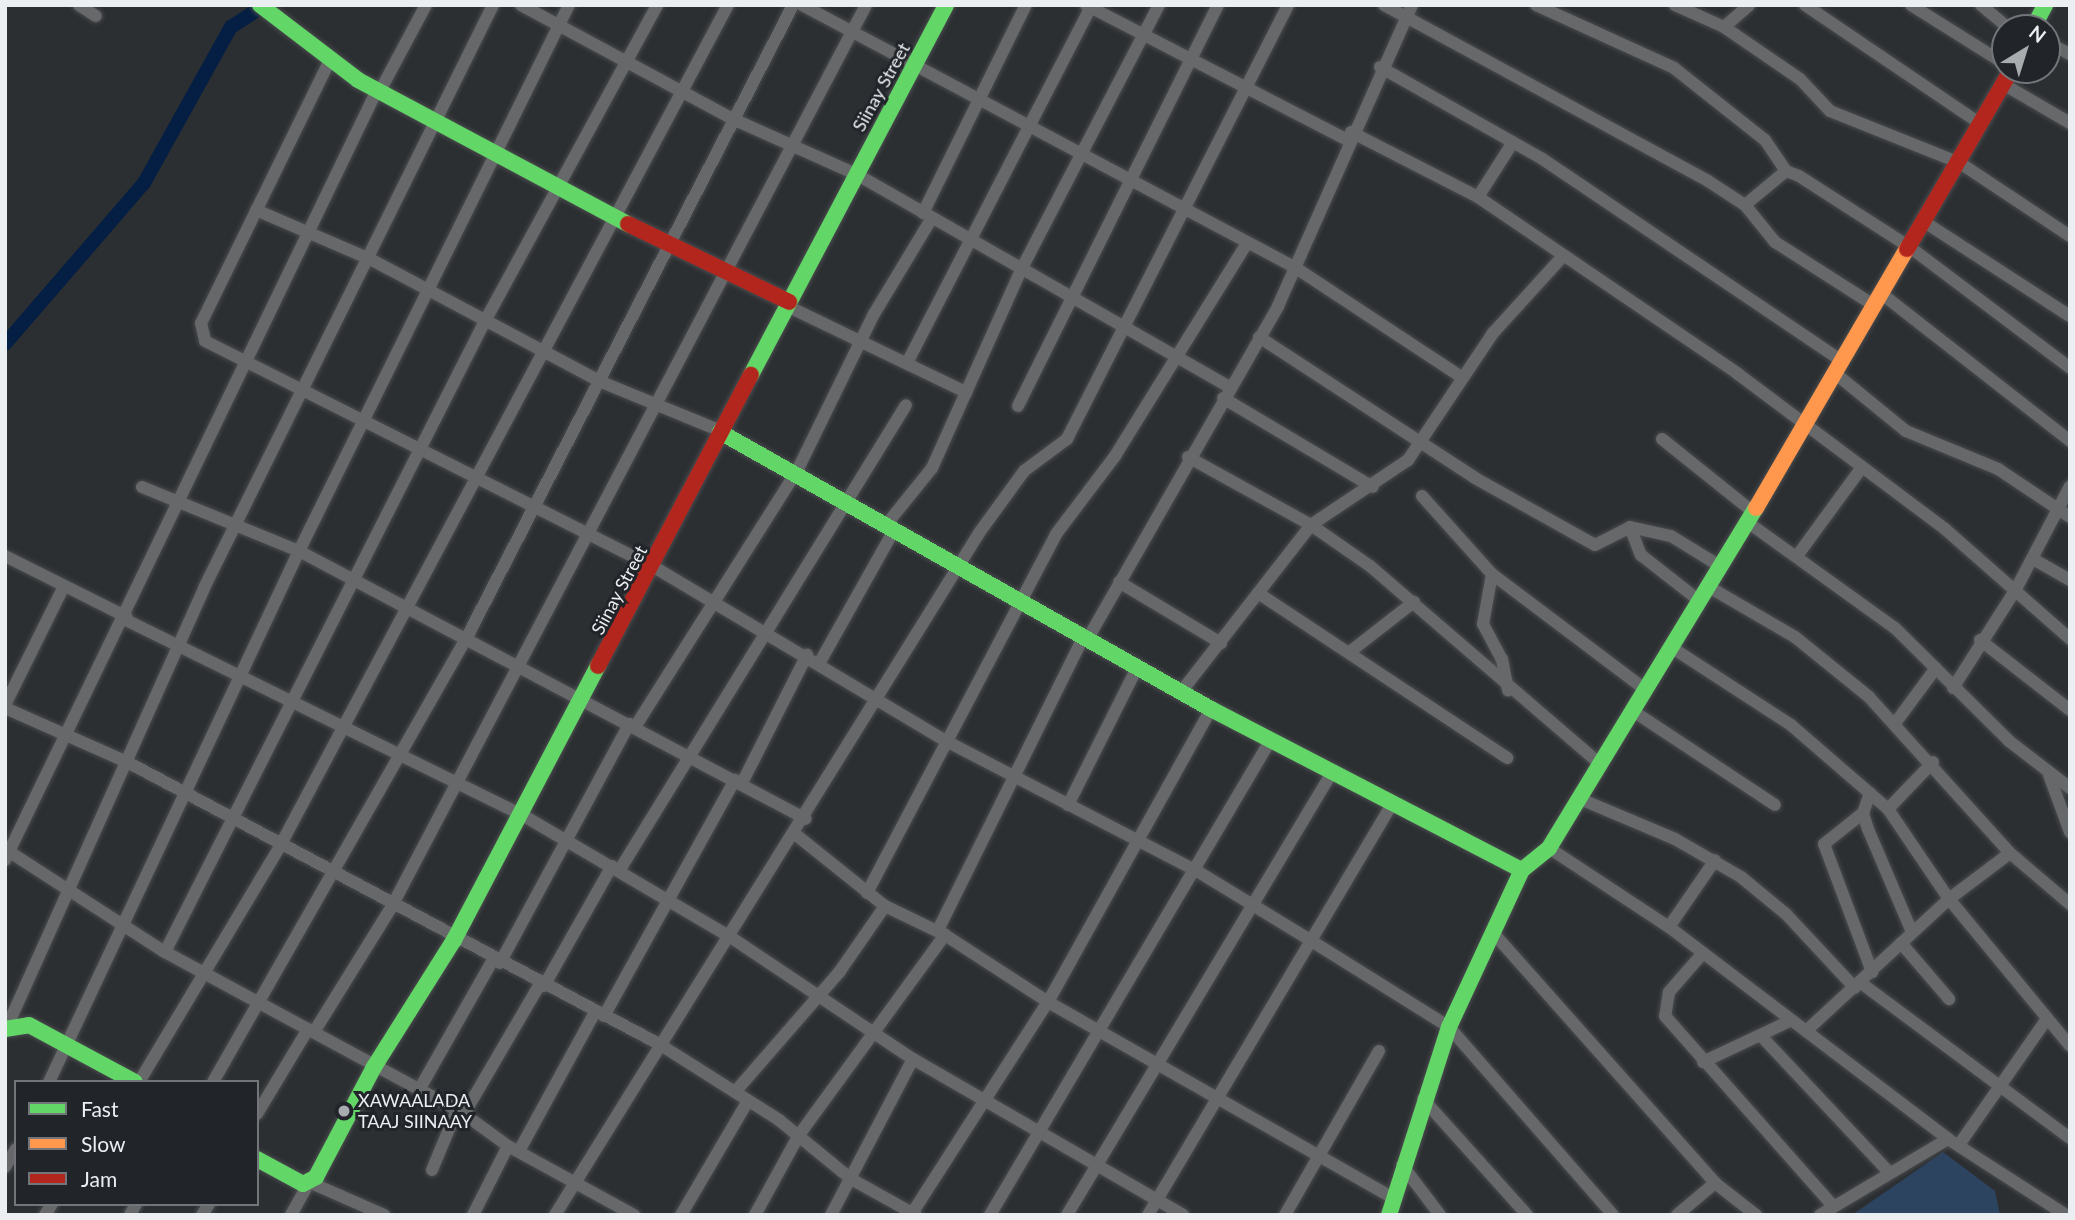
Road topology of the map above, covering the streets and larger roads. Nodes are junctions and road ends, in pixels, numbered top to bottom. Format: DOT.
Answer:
graph roads {
  1 [pos="79,5"];
  2 [pos="260,5"];
  3 [pos="426,5"];
  4 [pos="493,5"];
  5 [pos="521,5"];
  6 [pos="569,5"];
  7 [pos="657,5"];
  8 [pos="728,5"];
  9 [pos="793,5"];
  10 [pos="802,5"];
  11 [pos="866,5"];
  12 [pos="946,5"];
  13 [pos="1026,5"];
  14 [pos="1159,5"];
  15 [pos="1218,5"];
  16 [pos="1288,5"];
  17 [pos="1384,5"];
  18 [pos="1412,5"];
  19 [pos="1536,5"];
  20 [pos="1675,5"];
  21 [pos="1748,5"];
  22 [pos="1805,5"];
  23 [pos="1911,5"];
  24 [pos="1089,6"];
  25 [pos="96,16"];
  26 [pos="1405,18"];
  27 [pos="559,26"];
  28 [pos="1724,27"];
  29 [pos="855,31"];
  30 [pos="1144,37"];
  31 [pos="1991,55"];
  32 [pos="329,62"];
  33 [pos="1189,62"];
  34 [pos="628,64"];
  35 [pos="917,64"];
  36 [pos="1380,67"];
  37 [pos="2003,84"];
  38 [pos="2017,84"];
  39 [pos="679,90"];
  40 [pos="378,91"];
  41 [pos="1246,91"];
  42 [pos="978,99"];
  43 [pos="433,120"];
  44 [pos="735,120"];
  45 [pos="2070,123"];
  46 [pos="1981,124"];
  47 [pos="1031,126"];
  48 [pos="1349,136"];
  49 [pos="1513,142"];
  50 [pos="793,147"];
  51 [pos="492,154"];
  52 [pos="1081,154"];
  53 [pos="1960,163"];
  54 [pos="1786,171"];
  55 [pos="856,174"];
  56 [pos="1126,179"];
  57 [pos="559,190"];
  58 [pos="1478,197"];
  59 [pos="1745,205"];
  60 [pos="256,210"];
  61 [pos="1183,211"];
  62 [pos="927,216"];
  63 [pos="611,217"];
  64 [pos="1926,223"];
  65 [pos="312,233"];
  66 [pos="2070,236"];
  67 [pos="974,243"];
  68 [pos="1247,243"];
  69 [pos="666,245"];
  70 [pos="1911,247"];
  71 [pos="1563,256"];
  72 [pos="370,259"];
  73 [pos="1296,268"];
  74 [pos="1021,270"];
  75 [pos="721,273"];
  76 [pos="426,290"];
  77 [pos="1069,298"];
  78 [pos="1878,300"];
  79 [pos="788,304"];
  80 [pos="2070,316"];
  81 [pos="485,321"];
  82 [pos="1126,330"];
  83 [pos="1259,337"];
  84 [pos="861,341"];
  85 [pos="541,350"];
  86 [pos="1179,358"];
  87 [pos="907,363"];
  88 [pos="245,364"];
  89 [pos="1839,368"];
  90 [pos="2070,368"];
  91 [pos="1461,377"];
  92 [pos="599,381"];
  93 [pos="304,391"];
  94 [pos="966,392"];
  95 [pos="1226,392"];
  96 [pos="906,405"];
  97 [pos="660,406"];
  98 [pos="1018,406"];
  99 [pos="366,421"];
  100 [pos="1804,425"];
  101 [pos="721,431"];
  102 [pos="1662,439"];
  103 [pos="1421,440"];
  104 [pos="2070,441"];
  105 [pos="422,451"];
  106 [pos="1188,457"];
  107 [pos="1860,470"];
  108 [pos="797,471"];
  109 [pos="472,479"];
  110 [pos="2070,486"];
  111 [pos="142,487"];
  112 [pos="1373,487"];
  113 [pos="1422,496"];
  114 [pos="843,499"];
  115 [pos="181,502"];
  116 [pos="529,507"];
  117 [pos="2055,508"];
  118 [pos="1749,516"];
  119 [pos="2070,517"];
  120 [pos="236,525"];
  121 [pos="1311,525"];
  122 [pos="890,527"];
  123 [pos="1630,527"];
  124 [pos="587,534"];
  125 [pos="299,551"];
  126 [pos="5,556"];
  127 [pos="1797,556"];
  128 [pos="2033,559"];
  129 [pos="959,566"];
  130 [pos="1720,566"];
  131 [pos="654,567"];
  132 [pos="1492,574"];
  133 [pos="355,577"];
  134 [pos="2070,580"];
  135 [pos="1119,582"];
  136 [pos="64,586"];
  137 [pos="2016,589"];
  138 [pos="1258,593"];
  139 [pos="1704,594"];
  140 [pos="711,600"];
  141 [pos="1018,601"];
  142 [pos="1414,602"];
  143 [pos="407,605"];
  144 [pos="127,619"];
  145 [pos="762,631"];
  146 [pos="467,638"];
  147 [pos="1085,639"];
  148 [pos="2070,639"];
  149 [pos="1980,640"];
  150 [pos="1221,643"];
  151 [pos="178,646"];
  152 [pos="1674,649"];
  153 [pos="1351,650"];
  154 [pos="807,655"];
  155 [pos="820,662"];
  156 [pos="519,668"];
  157 [pos="1137,668"];
  158 [pos="1936,668"];
  159 [pos="241,678"];
  160 [pos="1953,688"];
  161 [pos="1508,690"];
  162 [pos="1646,690"];
  163 [pos="1181,692"];
  164 [pos="581,699"];
  165 [pos="879,700"];
  166 [pos="289,702"];
  167 [pos="5,706"];
  168 [pos="1211,709"];
  169 [pos="2070,710"];
  170 [pos="1633,711"];
  171 [pos="1896,722"];
  172 [pos="632,726"];
  173 [pos="344,728"];
  174 [pos="70,737"];
  175 [pos="946,741"];
  176 [pos="1270,741"];
  177 [pos="397,754"];
  178 [pos="686,755"];
  179 [pos="1507,758"];
  180 [pos="1933,762"];
  181 [pos="128,763"];
  182 [pos="1599,763"];
  183 [pos="1331,774"];
  184 [pos="2049,775"];
  185 [pos="1017,780"];
  186 [pos="739,782"];
  187 [pos="452,783"];
  188 [pos="2070,788"];
  189 [pos="1870,793"];
  190 [pos="185,795"];
  191 [pos="1578,797"];
  192 [pos="1068,805"];
  193 [pos="1775,805"];
  194 [pos="1391,806"];
  195 [pos="1888,809"];
  196 [pos="519,813"];
  197 [pos="1863,813"];
  198 [pos="806,819"];
  199 [pos="228,820"];
  200 [pos="2070,832"];
  201 [pos="795,834"];
  202 [pos="567,840"];
  203 [pos="1140,840"];
  204 [pos="280,846"];
  205 [pos="1549,848"];
  206 [pos="2010,853"];
  207 [pos="7,854"];
  208 [pos="1715,860"];
  209 [pos="615,869"];
  210 [pos="1522,870"];
  211 [pos="1197,871"];
  212 [pos="332,873"];
  213 [pos="68,892"];
  214 [pos="867,893"];
  215 [pos="667,899"];
  216 [pos="1949,899"];
  217 [pos="2070,904"];
  218 [pos="392,906"];
  219 [pos="885,906"];
  220 [pos="1256,907"];
  221 [pos="1670,927"];
  222 [pos="124,928"];
  223 [pos="942,932"];
  224 [pos="1912,932"];
  225 [pos="729,936"];
  226 [pos="1496,936"];
  227 [pos="454,940"];
  228 [pos="1310,940"];
  229 [pos="1901,943"];
  230 [pos="164,952"];
  231 [pos="1703,953"];
  232 [pos="496,962"];
  233 [pos="1872,972"];
  234 [pos="206,975"];
  235 [pos="542,985"];
  236 [pos="1858,986"];
  237 [pos="818,997"];
  238 [pos="1949,999"];
  239 [pos="259,1001"];
  240 [pos="1048,1002"];
  241 [pos="599,1014"];
  242 [pos="8,1020"];
  243 [pos="1792,1020"];
  244 [pos="2046,1020"];
  245 [pos="1449,1027"];
  246 [pos="311,1030"];
  247 [pos="1103,1031"];
  248 [pos="1806,1031"];
  249 [pos="872,1034"];
  250 [pos="1763,1038"];
  251 [pos="659,1044"];
  252 [pos="68,1045"];
  253 [pos="2070,1046"];
  254 [pos="1379,1051"];
  255 [pos="913,1059"];
  256 [pos="1703,1062"];
  257 [pos="1161,1064"];
  258 [pos="374,1067"];
  259 [pos="50,1080"];
  260 [pos="133,1080"];
  261 [pos="138,1080"];
  262 [pos="214,1080"];
  263 [pos="1998,1085"];
  264 [pos="419,1090"];
  265 [pos="735,1092"];
  266 [pos="984,1098"];
  267 [pos="1218,1098"];
  268 [pos="1423,1099"];
  269 [pos="748,1101"];
  270 [pos="259,1111"];
  271 [pos="461,1112"];
  272 [pos="1043,1130"];
  273 [pos="799,1135"];
  274 [pos="2070,1138"];
  275 [pos="1955,1141"];
  276 [pos="514,1149"];
  277 [pos="259,1159"];
  278 [pos="1319,1161"];
  279 [pos="1099,1163"];
  280 [pos="1402,1165"];
  281 [pos="432,1170"];
  282 [pos="1888,1171"];
  283 [pos="851,1179"];
  284 [pos="309,1182"];
  285 [pos="1715,1182"];
  286 [pos="574,1183"];
  287 [pos="1157,1198"];
  288 [pos="1393,1198"];
  289 [pos="1832,1205"];
  290 [pos="913,1214"];
  291 [pos="292,1215"];
  292 [pos="384,1215"];
  293 [pos="473,1215"];
  294 [pos="555,1215"];
  295 [pos="634,1215"];
  296 [pos="681,1215"];
  297 [pos="755,1215"];
  298 [pos="831,1215"];
  299 [pos="990,1215"];
  300 [pos="1068,1215"];
  301 [pos="1148,1215"];
  302 [pos="1183,1215"];
  303 [pos="1285,1215"];
  304 [pos="1389,1215"];
  305 [pos="1440,1215"];
  306 [pos="1527,1215"];
  307 [pos="1613,1215"];
  308 [pos="1677,1215"];
  309 [pos="1756,1215"];
  310 [pos="1820,1215"];
  311 [pos="2066,1215"];
  1 -- 25 [label="street"];
  2 -- 32 [label="street"];
  3 -- 40 [label="street"];
  4 -- 43 [label="street"];
  5 -- 27 [label="street"];
  6 -- 27 [label="street"];
  7 -- 34 [label="street"];
  8 -- 39 [label="street"];
  9 -- 44 [label="street"];
  10 -- 29 [label="street"];
  11 -- 29 [label="street"];
  12 -- 35 [label="street, Siinay Street"];
  13 -- 42 [label="street"];
  14 -- 30 [label="street"];
  15 -- 33 [label="street"];
  16 -- 41 [label="street"];
  17 -- 26 [label="street"];
  18 -- 26 [label="street"];
  19 -- 54 [label="street"];
  20 -- 28 [label="street"];
  21 -- 28 [label="street"];
  22 -- 46 [label="street"];
  23 -- 31 [label="street"];
  24 -- 30 [label="street"];
  24 -- 47 [label="street"];
  26 -- 36 [label="street"];
  26 -- 59 [label="street"];
  27 -- 34 [label="street"];
  27 -- 51 [label="street"];
  28 -- 53 [label="street"];
  29 -- 35 [label="street"];
  29 -- 50 [label="street"];
  30 -- 33 [label="street"];
  30 -- 52 [label="street"];
  32 -- 40 [label="street"];
  32 -- 60 [label="street"];
  33 -- 41 [label="street"];
  33 -- 56 [label="street"];
  34 -- 39 [label="street"];
  34 -- 57 [label="street"];
  35 -- 42 [label="street"];
  35 -- 55 [label="street, Siinay Street"];
  36 -- 48 [label="street"];
  36 -- 49 [label="street"];
  37 -- 46 [label="street"];
  38 -- 45 [label="street"];
  39 -- 44 [label="street"];
  39 -- 63 [label="street"];
  40 -- 43 [label="street"];
  40 -- 65 [label="street"];
  41 -- 48 [label="street"];
  41 -- 61 [label="street"];
  42 -- 47 [label="street"];
  42 -- 62 [label="street"];
  43 -- 51 [label="street"];
  43 -- 72 [label="street"];
  44 -- 50 [label="street"];
  44 -- 69 [label="street"];
  46 -- 53 [label="street"];
  47 -- 52 [label="street"];
  47 -- 67 [label="street"];
  48 -- 58 [label="street"];
  48 -- 73 [label="street"];
  49 -- 58 [label="street"];
  49 -- 89 [label="street"];
  50 -- 55 [label="street"];
  50 -- 75 [label="street"];
  51 -- 57 [label="street"];
  51 -- 76 [label="street"];
  52 -- 56 [label="street"];
  52 -- 74 [label="street"];
  53 -- 64 [label="street"];
  53 -- 66 [label="street"];
  54 -- 59 [label="street"];
  54 -- 70 [label="street"];
  55 -- 62 [label="street"];
  55 -- 79 [label="street, Siinay Street"];
  56 -- 61 [label="street"];
  56 -- 77 [label="street"];
  57 -- 63 [label="street"];
  57 -- 81 [label="street"];
  58 -- 71 [label="street"];
  59 -- 78 [label="street"];
  60 -- 65 [label="street"];
  60 -- 88 [label="street"];
  61 -- 68 [label="street"];
  61 -- 82 [label="street"];
  62 -- 67 [label="street"];
  62 -- 84 [label="street"];
  63 -- 69 [label="street"];
  63 -- 85 [label="street"];
  64 -- 70 [label="street"];
  64 -- 80 [label="street"];
  65 -- 72 [label="street"];
  65 -- 88 [label="street"];
  67 -- 74 [label="street"];
  67 -- 87 [label="street"];
  68 -- 73 [label="street"];
  68 -- 86 [label="street"];
  69 -- 75 [label="street"];
  69 -- 92 [label="street"];
  70 -- 78 [label="street"];
  70 -- 90 [label="street"];
  71 -- 91 [label="street"];
  71 -- 100 [label="street"];
  72 -- 76 [label="street"];
  72 -- 93 [label="street"];
  73 -- 83 [label="street"];
  73 -- 91 [label="street"];
  74 -- 77 [label="street"];
  74 -- 94 [label="street"];
  75 -- 79 [label="street"];
  75 -- 97 [label="street"];
  76 -- 81 [label="street"];
  76 -- 99 [label="street"];
  77 -- 82 [label="street"];
  77 -- 98 [label="street"];
  78 -- 89 [label="street"];
  78 -- 104 [label="street"];
  79 -- 84 [label="street"];
  79 -- 101 [label="street, Siinay Street"];
  81 -- 85 [label="street"];
  81 -- 105 [label="street"];
  82 -- 86 [label="street"];
  82 -- 129 [label="street"];
  83 -- 95 [label="street"];
  83 -- 103 [label="street"];
  84 -- 87 [label="street"];
  84 -- 108 [label="street"];
  85 -- 92 [label="street"];
  85 -- 109 [label="street"];
  86 -- 95 [label="street"];
  86 -- 141 [label="street"];
  87 -- 94 [label="street"];
  88 -- 93 [label="street"];
  88 -- 115 [label="street"];
  89 -- 100 [label="street"];
  89 -- 117 [label="street"];
  91 -- 103 [label="street"];
  92 -- 97 [label="street"];
  92 -- 116 [label="street"];
  93 -- 99 [label="street"];
  93 -- 120 [label="street"];
  94 -- 122 [label="street"];
  95 -- 106 [label="street"];
  95 -- 112 [label="street"];
  96 -- 114 [label="street"];
  97 -- 101 [label="street"];
  97 -- 124 [label="street"];
  99 -- 105 [label="street"];
  99 -- 125 [label="street"];
  100 -- 107 [label="street"];
  100 -- 118 [label="street"];
  101 -- 108 [label="street"];
  101 -- 131 [label="street, Siinay Street"];
  102 -- 118 [label="street"];
  103 -- 112 [label="street"];
  103 -- 123 [label="street"];
  105 -- 109 [label="street"];
  105 -- 133 [label="street"];
  106 -- 121 [label="street"];
  106 -- 135 [label="street"];
  107 -- 127 [label="street"];
  107 -- 137 [label="street"];
  108 -- 114 [label="street"];
  108 -- 140 [label="street"];
  109 -- 116 [label="street"];
  109 -- 143 [label="street"];
  110 -- 117 [label="street"];
  111 -- 115 [label="street"];
  112 -- 121 [label="street"];
  113 -- 132 [label="street"];
  114 -- 122 [label="street"];
  114 -- 145 [label="street"];
  115 -- 120 [label="street"];
  115 -- 144 [label="street"];
  116 -- 124 [label="street"];
  116 -- 146 [label="street"];
  117 -- 119 [label="street"];
  117 -- 128 [label="street"];
  118 -- 127 [label="street"];
  118 -- 130 [label="street"];
  120 -- 125 [label="street"];
  120 -- 151 [label="street"];
  121 -- 138 [label="street"];
  121 -- 142 [label="street"];
  122 -- 129 [label="street"];
  122 -- 155 [label="street"];
  123 -- 130 [label="street"];
  123 -- 139 [label="street"];
  124 -- 131 [label="street"];
  124 -- 156 [label="street"];
  125 -- 133 [label="street"];
  125 -- 159 [label="street"];
  126 -- 136 [label="street"];
  127 -- 158 [label="street"];
  128 -- 134 [label="street"];
  128 -- 137 [label="street"];
  129 -- 141 [label="street"];
  129 -- 165 [label="street"];
  130 -- 139 [label="street"];
  131 -- 140 [label="street"];
  131 -- 164 [label="street, Siinay Street"];
  132 -- 161 [label="street"];
  132 -- 162 [label="street"];
  133 -- 143 [label="street"];
  133 -- 166 [label="street"];
  135 -- 147 [label="street"];
  135 -- 150 [label="street"];
  136 -- 144 [label="street"];
  136 -- 167 [label="street"];
  137 -- 148 [label="street"];
  137 -- 149 [label="street"];
  138 -- 150 [label="street"];
  138 -- 153 [label="street"];
  139 -- 152 [label="street"];
  139 -- 171 [label="street"];
  140 -- 145 [label="street"];
  140 -- 172 [label="street"];
  141 -- 147 [label="street"];
  141 -- 175 [label="street"];
  142 -- 153 [label="street"];
  142 -- 161 [label="street"];
  143 -- 146 [label="street"];
  143 -- 173 [label="street"];
  144 -- 151 [label="street"];
  144 -- 174 [label="street"];
  145 -- 154 [label="street"];
  145 -- 178 [label="street"];
  146 -- 156 [label="street"];
  146 -- 177 [label="street"];
  147 -- 157 [label="street"];
  147 -- 185 [label="street"];
  149 -- 160 [label="street"];
  149 -- 169 [label="street"];
  150 -- 163 [label="street"];
  151 -- 159 [label="street"];
  151 -- 181 [label="street"];
  152 -- 162 [label="street"];
  152 -- 189 [label="street"];
  153 -- 179 [label="street"];
  154 -- 155 [label="street"];
  154 -- 186 [label="street"];
  155 -- 165 [label="street"];
  156 -- 164 [label="street"];
  156 -- 187 [label="street"];
  157 -- 163 [label="street"];
  157 -- 192 [label="street"];
  158 -- 160 [label="street"];
  158 -- 171 [label="street"];
  159 -- 166 [label="street"];
  159 -- 190 [label="street"];
  160 -- 184 [label="street"];
  161 -- 182 [label="street"];
  162 -- 170 [label="street"];
  163 -- 168 [label="street"];
  164 -- 172 [label="street"];
  164 -- 196 [label="street, Siinay Street"];
  165 -- 175 [label="street"];
  165 -- 198 [label="street"];
  166 -- 173 [label="street"];
  166 -- 199 [label="street"];
  167 -- 174 [label="street"];
  168 -- 176 [label="street"];
  168 -- 203 [label="street"];
  170 -- 182 [label="street"];
  170 -- 193 [label="street"];
  171 -- 180 [label="street"];
  172 -- 178 [label="street"];
  172 -- 202 [label="street"];
  173 -- 177 [label="street"];
  173 -- 204 [label="street"];
  174 -- 181 [label="street"];
  174 -- 207 [label="street"];
  175 -- 185 [label="street"];
  175 -- 214 [label="street"];
  176 -- 183 [label="street"];
  176 -- 211 [label="street"];
  177 -- 187 [label="street"];
  177 -- 212 [label="street"];
  178 -- 186 [label="street"];
  178 -- 209 [label="street"];
  180 -- 195 [label="street"];
  180 -- 206 [label="street"];
  181 -- 190 [label="street"];
  181 -- 213 [label="street"];
  182 -- 191 [label="street"];
  183 -- 194 [label="street"];
  183 -- 220 [label="street"];
  184 -- 188 [label="street"];
  184 -- 200 [label="street"];
  185 -- 192 [label="street"];
  185 -- 223 [label="street"];
  186 -- 198 [label="street"];
  186 -- 215 [label="street"];
  187 -- 196 [label="street"];
  187 -- 218 [label="street"];
  189 -- 195 [label="street"];
  189 -- 197 [label="street"];
  190 -- 199 [label="street"];
  190 -- 222 [label="street"];
  191 -- 205 [label="street"];
  191 -- 208 [label="street"];
  192 -- 203 [label="street"];
  194 -- 210 [label="street"];
  194 -- 228 [label="street"];
  195 -- 216 [label="street"];
  196 -- 202 [label="street"];
  196 -- 227 [label="street, Siinay Street"];
  197 -- 224 [label="street"];
  197 -- 233 [label="street"];
  198 -- 201 [label="street"];
  199 -- 204 [label="street"];
  199 -- 230 [label="street"];
  201 -- 214 [label="street"];
  201 -- 225 [label="street"];
  202 -- 209 [label="street"];
  202 -- 232 [label="street"];
  203 -- 211 [label="street"];
  203 -- 240 [label="street"];
  204 -- 212 [label="street"];
  204 -- 234 [label="street"];
  205 -- 210 [label="street"];
  205 -- 221 [label="street"];
  206 -- 216 [label="street"];
  206 -- 217 [label="street"];
  207 -- 213 [label="street"];
  208 -- 221 [label="street"];
  208 -- 236 [label="street"];
  209 -- 215 [label="street"];
  209 -- 235 [label="street"];
  210 -- 226 [label="street"];
  211 -- 220 [label="street"];
  211 -- 247 [label="street"];
  212 -- 218 [label="street"];
  212 -- 239 [label="street"];
  213 -- 222 [label="street"];
  213 -- 242 [label="street"];
  214 -- 219 [label="street"];
  215 -- 225 [label="street"];
  215 -- 241 [label="street"];
  216 -- 224 [label="street"];
  216 -- 244 [label="street"];
  218 -- 227 [label="street"];
  218 -- 246 [label="street"];
  219 -- 223 [label="street"];
  219 -- 237 [label="street"];
  220 -- 228 [label="street"];
  220 -- 257 [label="street"];
  221 -- 231 [label="street"];
  222 -- 230 [label="street"];
  222 -- 252 [label="street"];
  223 -- 240 [label="street"];
  223 -- 249 [label="street"];
  224 -- 229 [label="street"];
  225 -- 237 [label="street"];
  225 -- 251 [label="street"];
  226 -- 245 [label="street"];
  226 -- 285 [label="street"];
  227 -- 232 [label="street"];
  227 -- 258 [label="street, Siinay Street"];
  228 -- 245 [label="street"];
  228 -- 267 [label="street"];
  229 -- 233 [label="street"];
  229 -- 238 [label="street"];
  230 -- 234 [label="street"];
  231 -- 243 [label="street"];
  231 -- 256 [label="street"];
  232 -- 235 [label="street"];
  232 -- 264 [label="street"];
  233 -- 236 [label="street"];
  234 -- 239 [label="street"];
  234 -- 261 [label="street"];
  235 -- 241 [label="street"];
  235 -- 271 [label="street"];
  236 -- 248 [label="street"];
  236 -- 263 [label="street"];
  237 -- 249 [label="street"];
  237 -- 265 [label="street"];
  239 -- 246 [label="street"];
  239 -- 262 [label="street"];
  240 -- 247 [label="street"];
  240 -- 266 [label="street"];
  241 -- 251 [label="street"];
  241 -- 276 [label="street"];
  242 -- 252 [label="street"];
  243 -- 248 [label="street"];
  243 -- 250 [label="street"];
  244 -- 253 [label="street"];
  244 -- 263 [label="street"];
  245 -- 268 [label="street"];
  245 -- 307 [label="street"];
  246 -- 258 [label="street"];
  246 -- 270 [label="street"];
  247 -- 257 [label="street"];
  247 -- 272 [label="street"];
  248 -- 275 [label="street"];
  249 -- 255 [label="street"];
  249 -- 273 [label="street"];
  250 -- 256 [label="street"];
  250 -- 282 [label="street"];
  251 -- 265 [label="street"];
  251 -- 286 [label="street"];
  252 -- 259 [label="street"];
  252 -- 260 [label="street"];
  254 -- 278 [label="street"];
  255 -- 266 [label="street"];
  255 -- 283 [label="street"];
  256 -- 289 [label="street"];
  257 -- 267 [label="street"];
  257 -- 279 [label="street"];
  258 -- 264 [label="street"];
  258 -- 284 [label="street, Siinay Street"];
  263 -- 274 [label="street"];
  263 -- 275 [label="street"];
  264 -- 271 [label="street"];
  265 -- 269 [label="street"];
  266 -- 272 [label="street"];
  266 -- 290 [label="street"];
  267 -- 278 [label="street"];
  267 -- 287 [label="street"];
  268 -- 280 [label="street"];
  268 -- 306 [label="street"];
  269 -- 273 [label="street"];
  269 -- 296 [label="street"];
  271 -- 276 [label="street"];
  271 -- 281 [label="street"];
  272 -- 279 [label="street"];
  272 -- 299 [label="street"];
  273 -- 283 [label="street"];
  273 -- 297 [label="street"];
  275 -- 282 [label="street"];
  275 -- 311 [label="street"];
  276 -- 286 [label="street"];
  276 -- 293 [label="street"];
  277 -- 284 [label="street"];
  278 -- 288 [label="street"];
  278 -- 303 [label="street"];
  279 -- 287 [label="street"];
  279 -- 300 [label="street"];
  280 -- 288 [label="street"];
  280 -- 305 [label="street"];
  282 -- 289 [label="street"];
  283 -- 290 [label="street"];
  283 -- 298 [label="street"];
  284 -- 291 [label="street"];
  284 -- 292 [label="street"];
  285 -- 308 [label="street"];
  285 -- 309 [label="street"];
  286 -- 294 [label="street"];
  286 -- 295 [label="street"];
  287 -- 301 [label="street"];
  287 -- 302 [label="street"];
  288 -- 304 [label="street"];
  289 -- 310 [label="street"];
}
